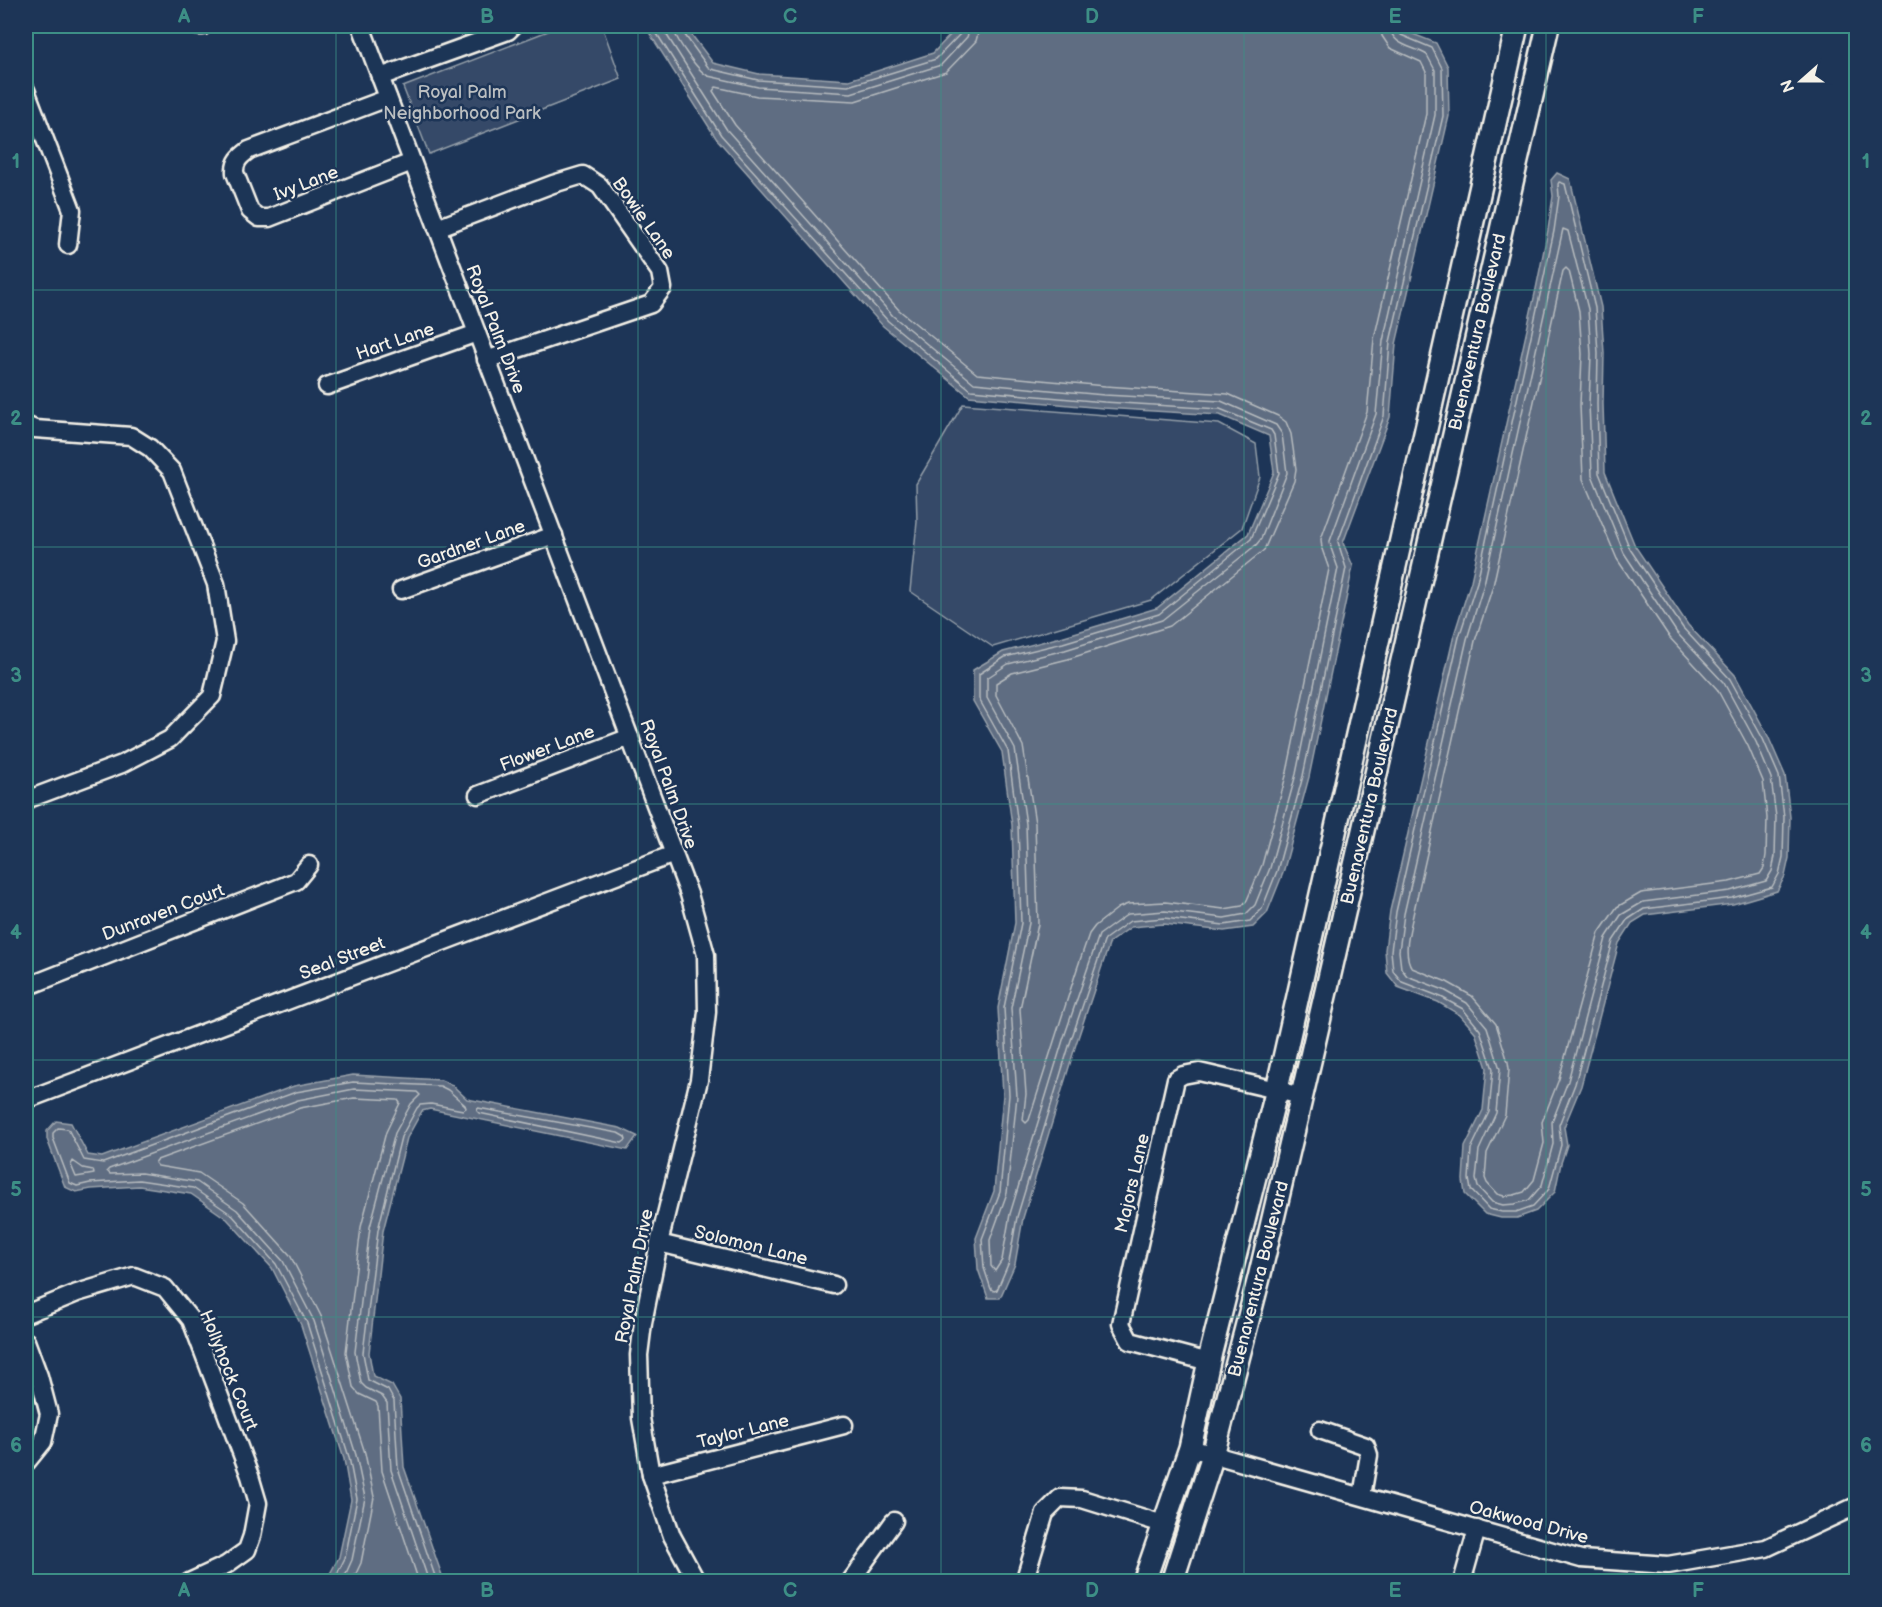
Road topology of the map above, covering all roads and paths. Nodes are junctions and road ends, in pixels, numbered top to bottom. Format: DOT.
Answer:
graph roads {
  1 [pos="197,26"];
  2 [pos="203,26"];
  3 [pos="360,26"];
  4 [pos="513,26"];
  5 [pos="1517,26"];
  6 [pos="1548,26"];
  7 [pos="380,77"];
  8 [pos="26,90"];
  9 [pos="388,98"];
  10 [pos="412,162"];
  11 [pos="437,228"];
  12 [pos="68,245"];
  13 [pos="477,333"];
  14 [pos="486,360"];
  15 [pos="327,386"];
  16 [pos="26,425"];
  17 [pos="555,535"];
  18 [pos="401,590"];
  19 [pos="630,737"];
  20 [pos="478,795"];
  21 [pos="26,800"];
  22 [pos="674,854"];
  23 [pos="309,865"];
  24 [pos="26,987"];
  25 [pos="1284,1056"];
  26 [pos="1310,1061"];
  27 [pos="1277,1089"];
  28 [pos="1302,1096"];
  29 [pos="26,1100"];
  30 [pos="659,1242"];
  31 [pos="834,1285"];
  32 [pos="26,1314"];
  33 [pos="26,1341"];
  34 [pos="1209,1362"];
  35 [pos="844,1425"];
  36 [pos="1320,1430"];
  37 [pos="1190,1448"];
  38 [pos="1213,1455"];
  39 [pos="26,1462"];
  40 [pos="651,1475"];
  41 [pos="1362,1496"];
  42 [pos="1857,1506"];
  43 [pos="894,1521"];
  44 [pos="1163,1524"];
  45 [pos="1477,1529"];
  46 [pos="189,1581"];
  47 [pos="697,1581"];
  48 [pos="850,1581"];
  49 [pos="1024,1581"];
  50 [pos="1144,1581"];
  51 [pos="1172,1581"];
  52 [pos="1462,1581"];
  1 -- 2 [label="street"];
  3 -- 7 [label="street, Royal Palm Drive"];
  4 -- 7 [label="street"];
  5 -- 25 [label="main road, Buenaventura Boulevard"];
  6 -- 26 [label="main road, Buenaventura Boulevard"];
  7 -- 9 [label="street, Royal Palm Drive"];
  8 -- 12 [label="street"];
  9 -- 10 [label="street, Royal Palm Drive"];
  9 -- 10 [label="street, Ivy Lane"];
  10 -- 11 [label="street, Royal Palm Drive"];
  11 -- 13 [label="street, Royal Palm Drive"];
  11 -- 14 [label="street, Bowie Lane"];
  13 -- 14 [label="street, Royal Palm Drive"];
  13 -- 15 [label="street, Hart Lane"];
  14 -- 17 [label="street, Royal Palm Drive"];
  16 -- 21 [label="street"];
  17 -- 18 [label="street, Gardner Lane"];
  17 -- 19 [label="street, Royal Palm Drive"];
  19 -- 20 [label="street, Flower Lane"];
  19 -- 22 [label="street, Royal Palm Drive"];
  22 -- 29 [label="street, Seal Street"];
  22 -- 30 [label="street, Royal Palm Drive"];
  23 -- 24 [label="street, Dunraven Court"];
  25 -- 26 [label="street"];
  25 -- 27 [label="main road, Buenaventura Boulevard"];
  26 -- 28 [label="main road, Buenaventura Boulevard"];
  27 -- 28 [label="street, Majors Lane"];
  27 -- 34 [label="main road, Buenaventura Boulevard"];
  27 -- 34 [label="street, Majors Lane"];
  28 -- 38 [label="main road, Buenaventura Boulevard"];
  30 -- 31 [label="street, Solomon Lane"];
  30 -- 40 [label="street, Royal Palm Drive"];
  32 -- 46 [label="street, Hollyhock Court"];
  33 -- 39 [label="street"];
  34 -- 37 [label="main road, Buenaventura Boulevard"];
  35 -- 40 [label="street, Taylor Lane"];
  36 -- 41 [label="street"];
  37 -- 38 [label="street, Oakwood Drive"];
  37 -- 44 [label="main road, Buenaventura Boulevard"];
  38 -- 41 [label="street, Oakwood Drive"];
  38 -- 51 [label="main road, Buenaventura Boulevard"];
  40 -- 47 [label="street, Royal Palm Drive"];
  41 -- 45 [label="street, Oakwood Drive"];
  42 -- 45 [label="street, Oakwood Drive"];
  43 -- 48 [label="street"];
  44 -- 49 [label="street"];
  44 -- 50 [label="main road, Buenaventura Boulevard"];
  45 -- 52 [label="street"];
}
